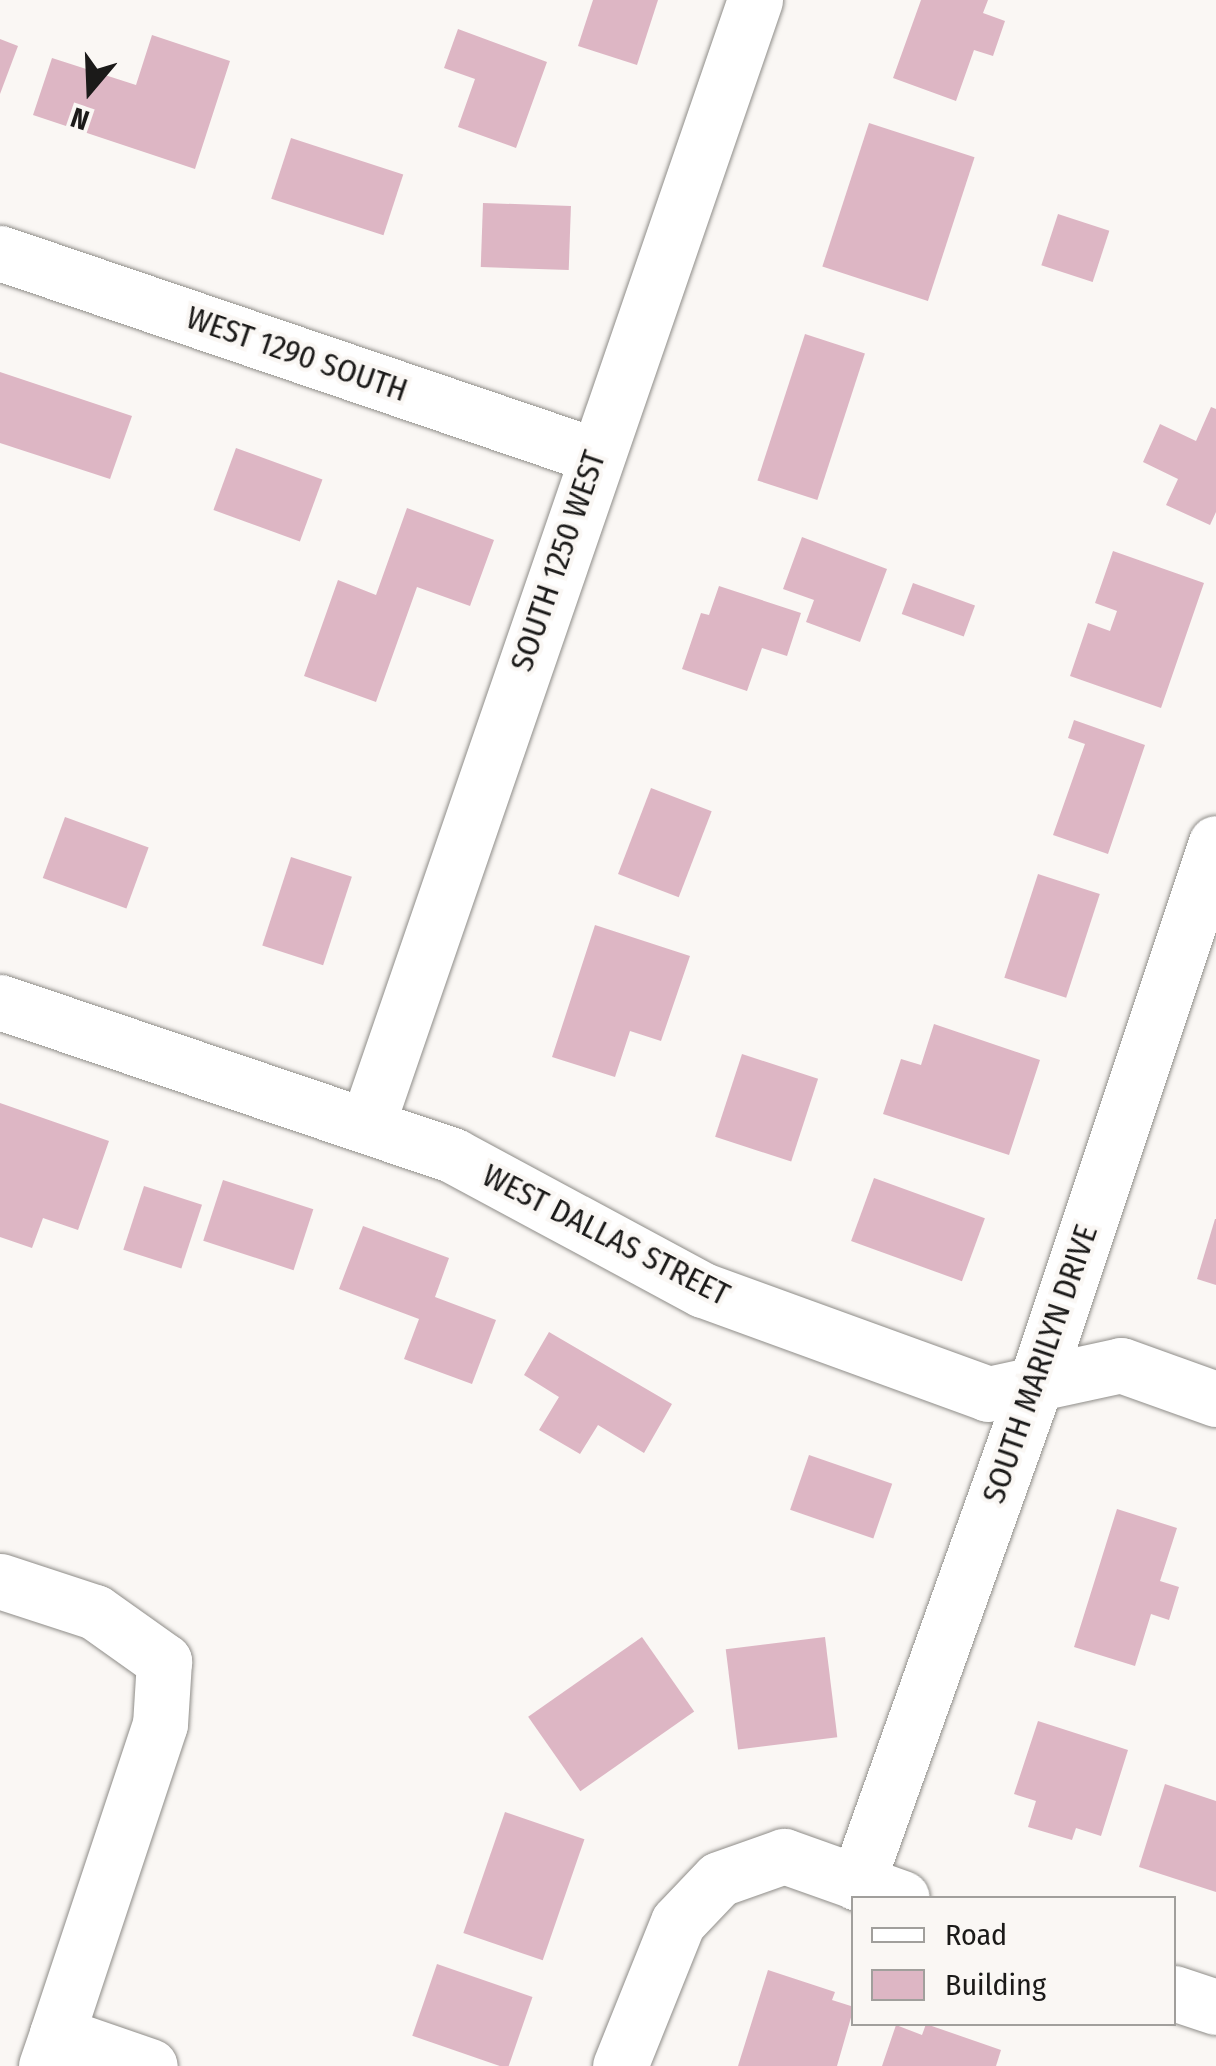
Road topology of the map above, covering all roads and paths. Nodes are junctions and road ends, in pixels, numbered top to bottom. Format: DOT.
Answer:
graph roads {
  1 [pos="755,0"];
  2 [pos="0,253"];
  3 [pos="594,455"];
  4 [pos="1216,843"];
  5 [pos="0,1002"];
  6 [pos="367,1125"];
  7 [pos="1036,1383"];
  8 [pos="1216,1399"];
  9 [pos="0,1581"];
  10 [pos="880,1891"];
  11 [pos="1176,1994"];
  12 [pos="1216,2008"];
  13 [pos="52,2050"];
  14 [pos="150,2066"];
  15 [pos="620,2066"];
  1 -- 3 [label="street, SOUTH 1250 WEST"];
  2 -- 3 [label="street, WEST 1290 SOUTH"];
  3 -- 6 [label="street, SOUTH 1250 WEST"];
  4 -- 7 [label="street, SOUTH MARILYN DRIVE"];
  5 -- 6 [label="street, WEST DALLAS STREET"];
  6 -- 7 [label="street, WEST DALLAS STREET"];
  7 -- 8 [label="street, WEST DALLAS STREET"];
  7 -- 10 [label="street, SOUTH MARILYN DRIVE"];
  9 -- 13 [label="street"];
  10 -- 15 [label="street"];
  11 -- 12 [label="street"];
  13 -- 14 [label="street"];
}
